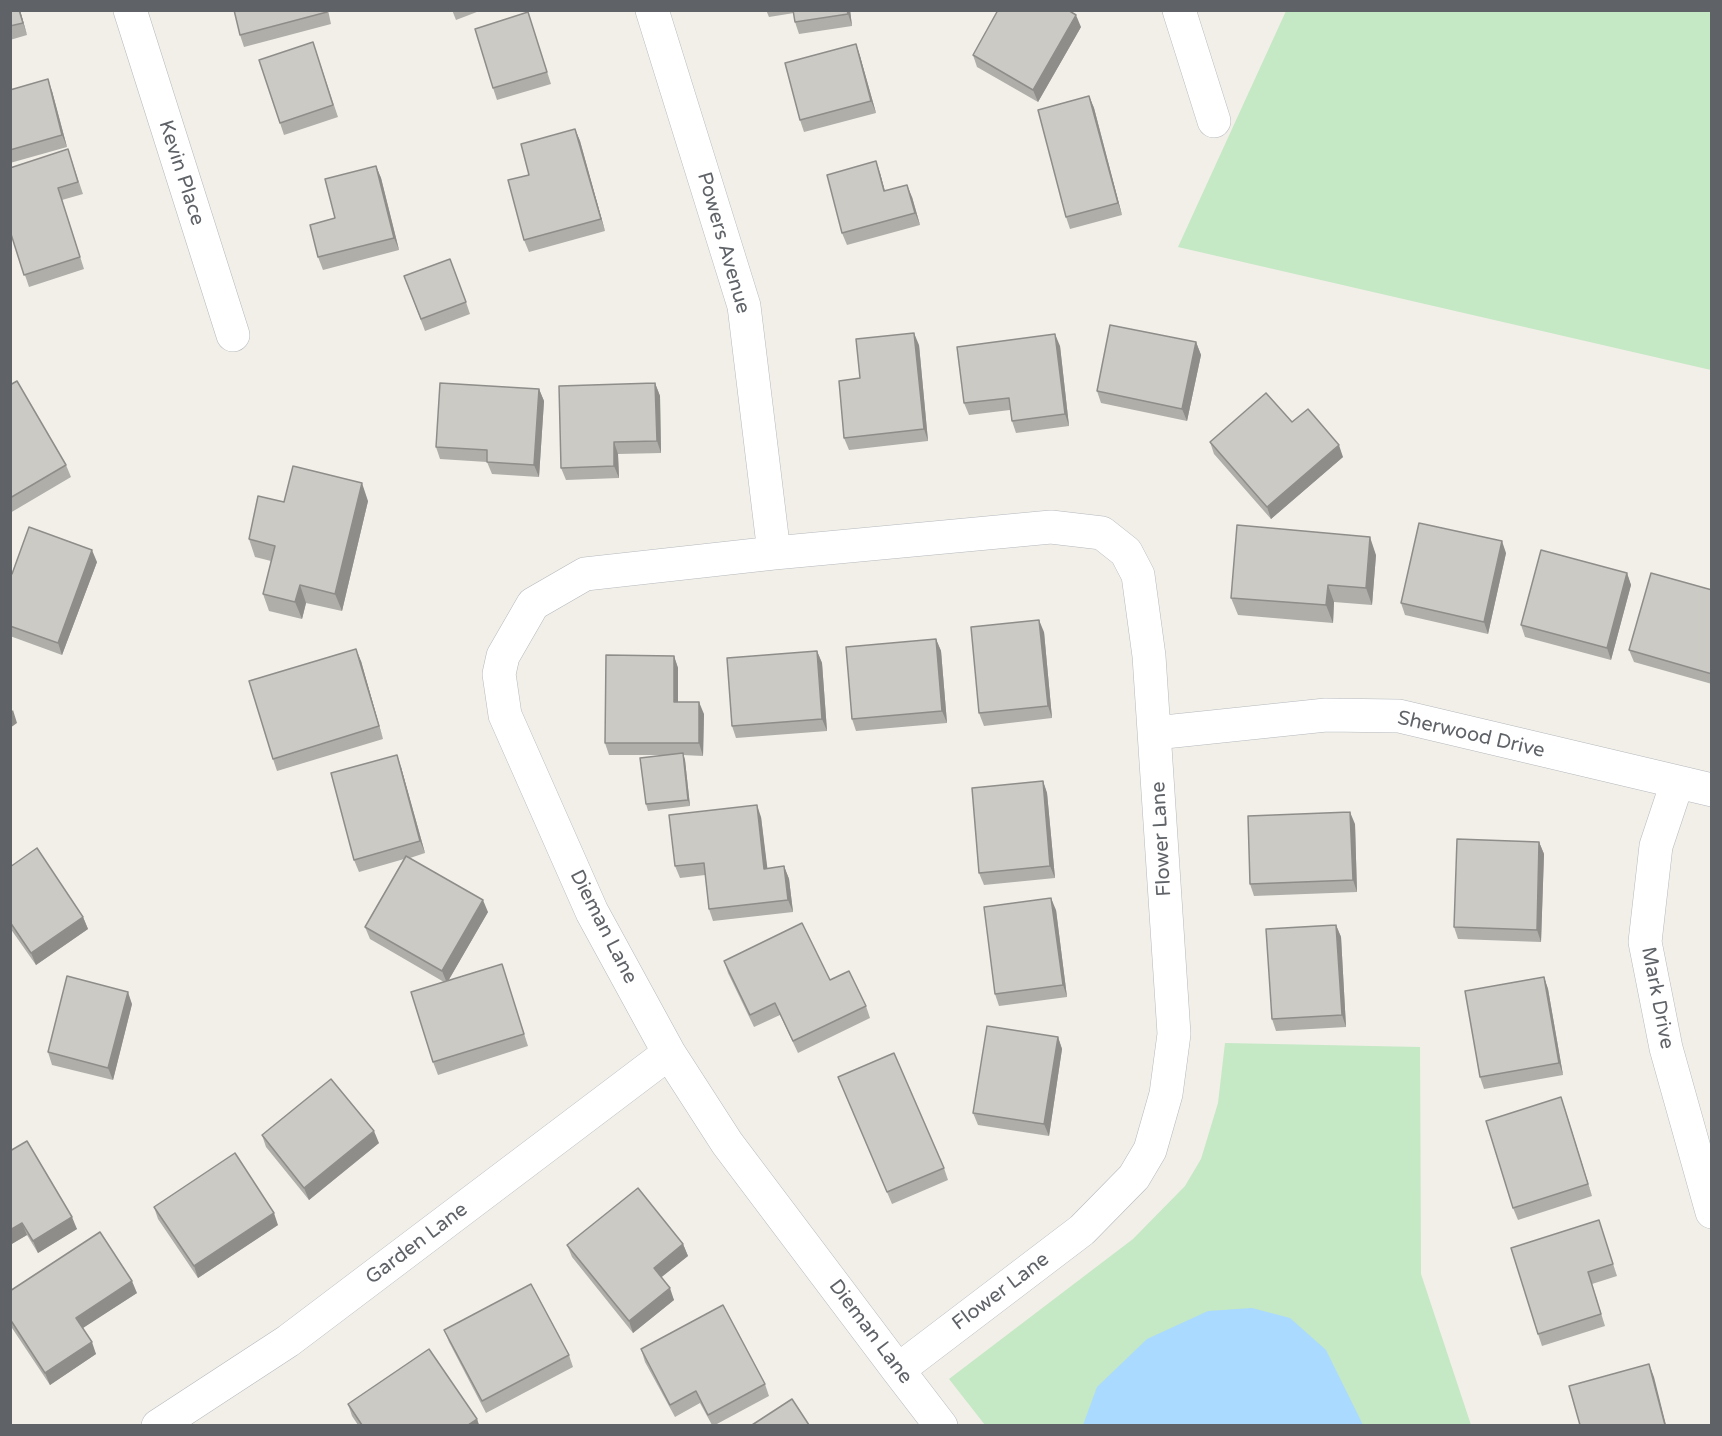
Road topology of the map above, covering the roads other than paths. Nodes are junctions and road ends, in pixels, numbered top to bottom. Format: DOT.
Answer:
graph roads {
  1 [pos="130,10"];
  2 [pos="652,10"];
  3 [pos="1179,10"];
  4 [pos="1214,121"];
  5 [pos="233,335"];
  6 [pos="774,553"];
  7 [pos="1155,733"];
  8 [pos="1677,783"];
  9 [pos="1712,790"];
  10 [pos="669,1053"];
  11 [pos="1712,1212"];
  12 [pos="898,1370"];
  13 [pos="158,1425"];
  14 [pos="940,1425"];
  1 -- 5 [label="street, Kevin Place"];
  2 -- 6 [label="street, Powers Avenue"];
  3 -- 4 [label="street"];
  6 -- 7 [label="street, Flower Lane"];
  6 -- 10 [label="street, Dieman Lane"];
  7 -- 8 [label="street, Sherwood Drive"];
  7 -- 12 [label="street, Flower Lane"];
  8 -- 9 [label="street, Sherwood Drive"];
  8 -- 11 [label="street, Mark Drive"];
  10 -- 12 [label="street, Dieman Lane"];
  10 -- 13 [label="street, Garden Lane"];
  12 -- 14 [label="street, Dieman Lane"];
}
